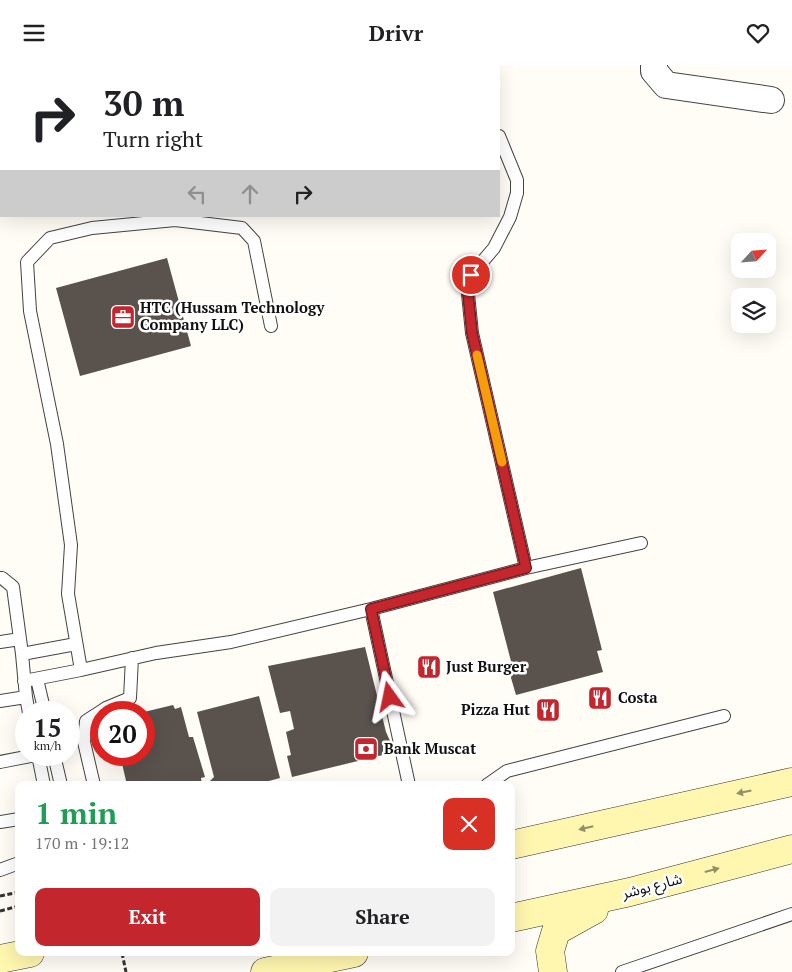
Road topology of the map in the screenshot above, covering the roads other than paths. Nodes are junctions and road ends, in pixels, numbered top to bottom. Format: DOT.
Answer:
graph roads {
  1 [pos="654,65"];
  2 [pos="771,100"];
  3 [pos="500,138"];
  4 [pos="270,326"];
  5 [pos="641,543"];
  6 [pos="526,568"];
  7 [pos="0,579"];
  8 [pos="371,609"];
  9 [pos="20,639"];
  10 [pos="0,642"];
  11 [pos="76,644"];
  12 [pos="22,654"];
  13 [pos="132,658"];
  14 [pos="81,670"];
  15 [pos="37,679"];
  16 [pos="24,681"];
  17 [pos="26,697"];
  18 [pos="0,701"];
  19 [pos="27,701"];
  20 [pos="42,701"];
  21 [pos="724,716"];
  22 [pos="15,759"];
  23 [pos="0,762"];
  24 [pos="40,766"];
  25 [pos="57,766"];
  26 [pos="43,781"];
  27 [pos="60,781"];
  28 [pos="93,781"];
  29 [pos="408,781"];
  30 [pos="493,781"];
  31 [pos="792,781"];
  32 [pos="15,820"];
  33 [pos="0,822"];
  34 [pos="515,844"];
  35 [pos="792,849"];
  36 [pos="15,864"];
  37 [pos="0,870"];
  38 [pos="630,892"];
  39 [pos="792,913"];
  40 [pos="515,917"];
  41 [pos="15,956"];
  42 [pos="340,956"];
  43 [pos="0,959"];
  44 [pos="265,972"];
  45 [pos="553,972"];
  46 [pos="622,972"];
  1 -- 2 [label="street"];
  3 -- 6 [label="lane"];
  4 -- 11 [label="lane"];
  5 -- 6 [label="lane"];
  6 -- 8 [label="lane"];
  7 -- 9 [label="lane"];
  8 -- 13 [label="lane"];
  8 -- 29 [label="lane"];
  9 -- 10 [label="lane"];
  9 -- 12 [label="lane"];
  11 -- 12 [label="lane"];
  11 -- 14 [label="lane"];
  12 -- 16 [label="lane"];
  13 -- 14 [label="lane"];
  13 -- 28 [label="lane"];
  14 -- 15 [label="lane"];
  15 -- 16 [label="lane"];
  15 -- 20 [label="lane"];
  16 -- 17 [label="lane"];
  17 -- 18 [label="lane"];
  17 -- 19 [label="lane"];
  21 -- 30 [label="lane"];
  22 -- 23 [label="lane"];
  24 -- 26 [label="lane"];
  25 -- 27 [label="lane"];
  31 -- 34 [label="main road, one-way"];
  32 -- 33 [label="lane"];
  38 -- 35 [label="main road, شارع بوشر, one-way"];
  36 -- 37 [label="lane"];
  38 -- 40 [label="main road, شارع بوشر"];
  38 -- 45 [label="main road"];
  39 -- 46 [label="lane"];
  41 -- 43 [label="main road"];
  42 -- 44 [label="main road"];
}
